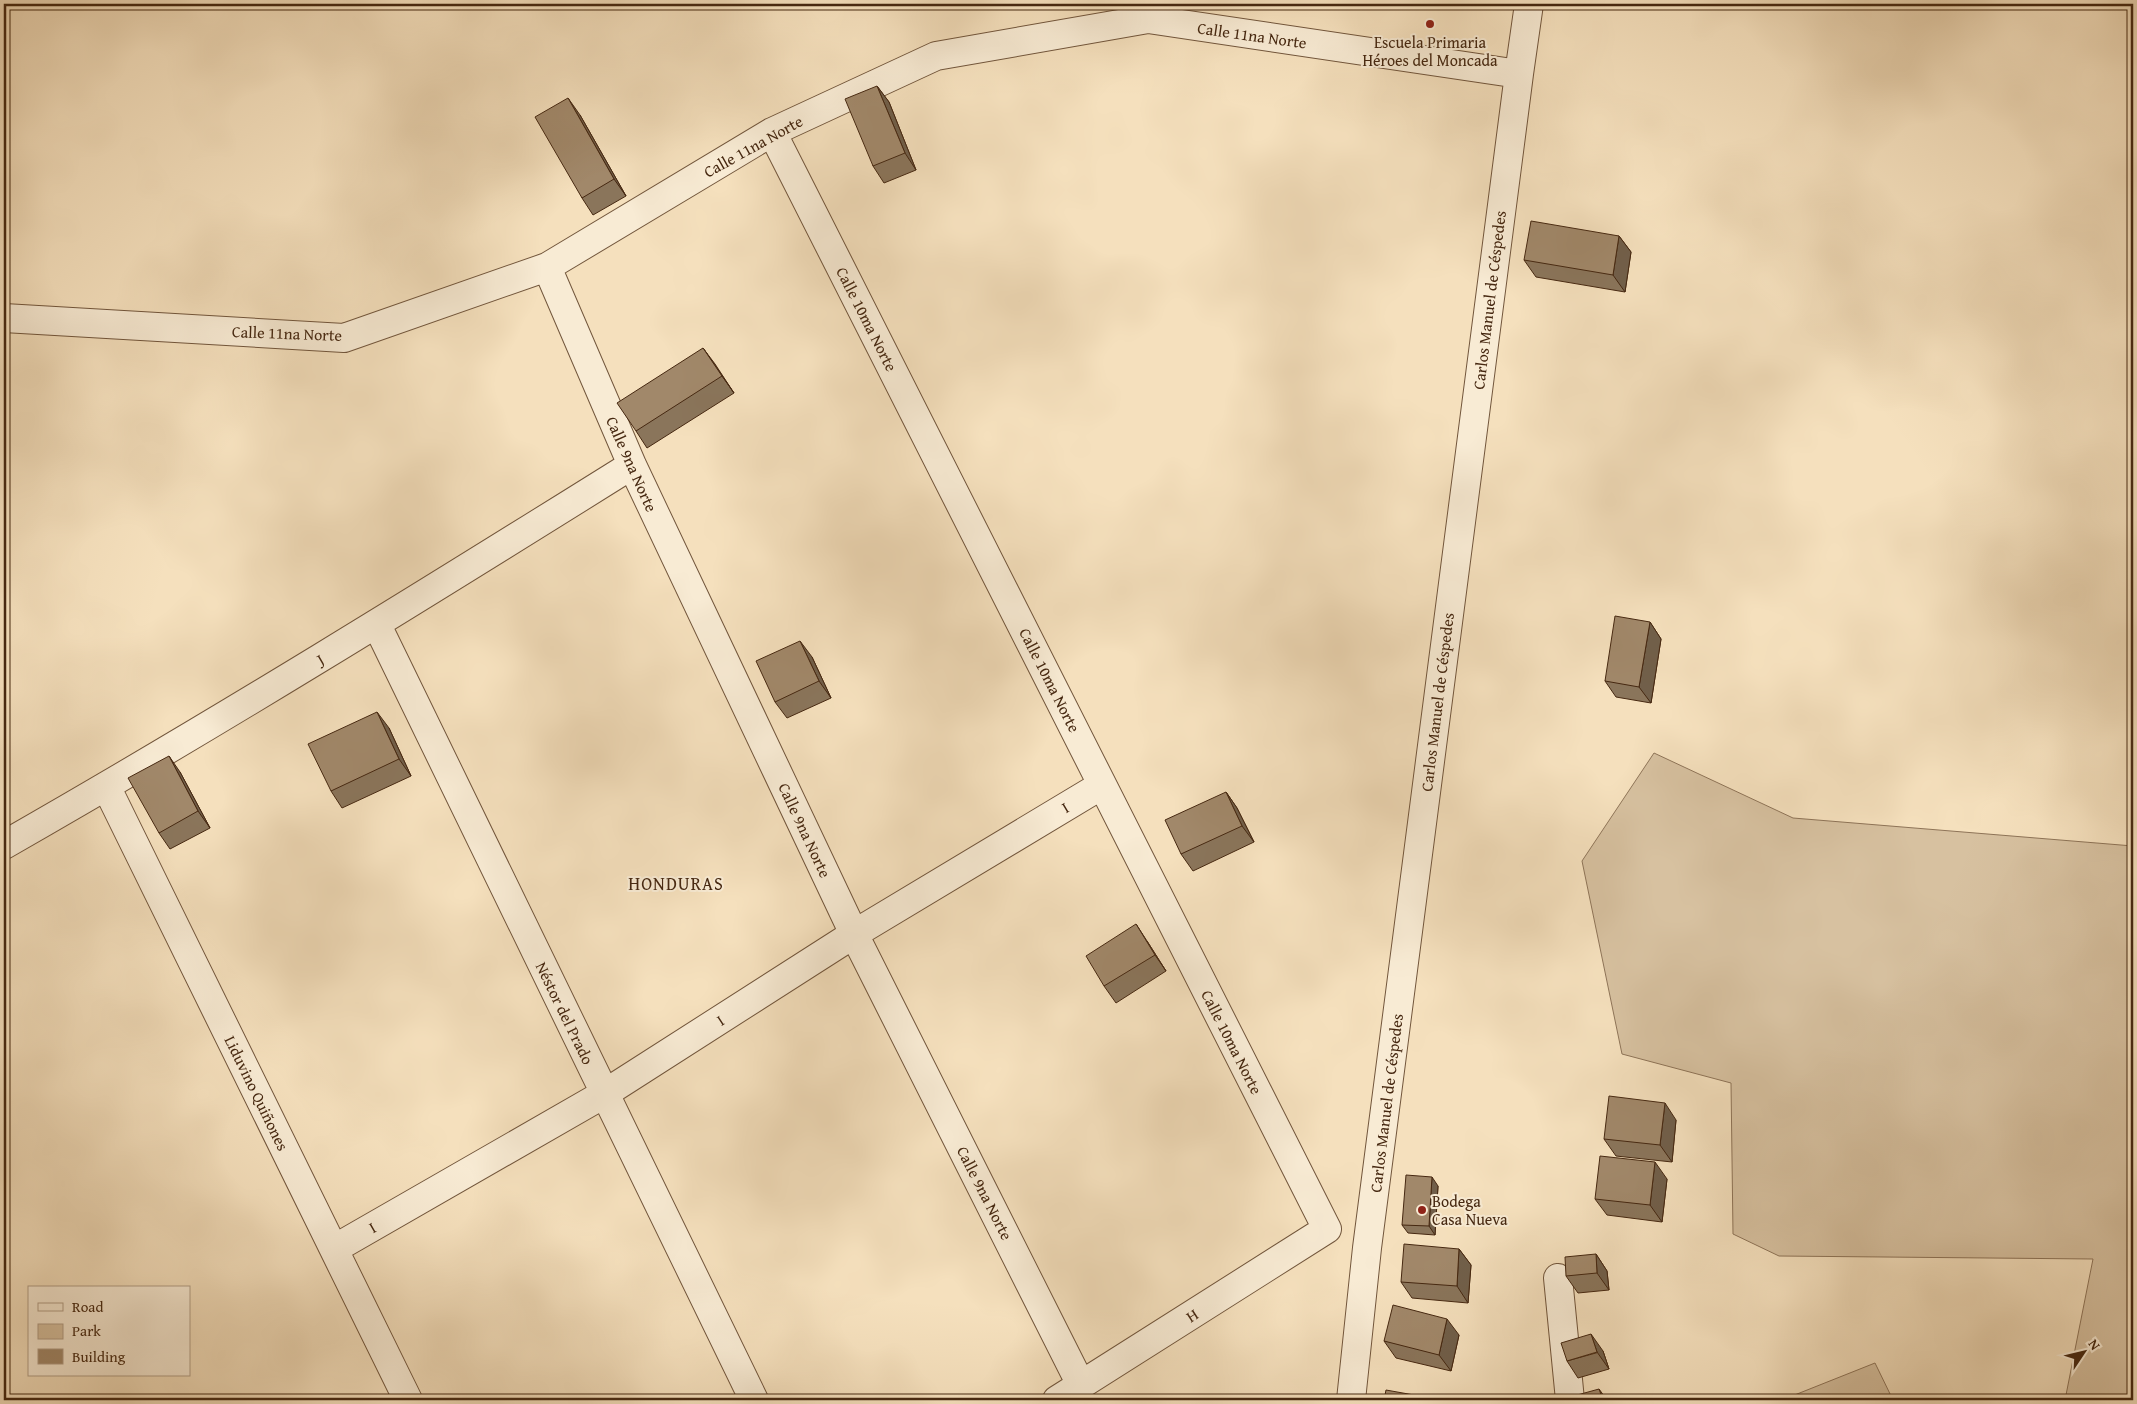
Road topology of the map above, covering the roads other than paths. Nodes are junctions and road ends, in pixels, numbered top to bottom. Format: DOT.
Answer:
graph roads {
  1 [pos="1529,4"];
  2 [pos="1518,74"];
  3 [pos="772,132"];
  4 [pos="547,267"];
  5 [pos="4,318"];
  6 [pos="632,465"];
  7 [pos="377,625"];
  8 [pos="1102,784"];
  9 [pos="106,786"];
  10 [pos="4,845"];
  11 [pos="854,934"];
  12 [pos="604,1094"];
  13 [pos="1327,1229"];
  14 [pos="1367,1248"];
  15 [pos="334,1249"];
  16 [pos="1558,1278"];
  17 [pos="1081,1386"];
  18 [pos="408,1400"];
  19 [pos="754,1400"];
  20 [pos="1057,1400"];
  21 [pos="1351,1400"];
  22 [pos="1570,1400"];
  1 -- 2 [label="street, Carlos Manuel de Céspedes"];
  2 -- 3 [label="street, Calle 11na Norte"];
  2 -- 14 [label="street, Carlos Manuel de Céspedes"];
  3 -- 4 [label="street, Calle 11na Norte"];
  3 -- 8 [label="street, Calle 10ma Norte"];
  4 -- 5 [label="street, Calle 11na Norte"];
  4 -- 6 [label="street, Calle 9na Norte"];
  6 -- 7 [label="street, J"];
  6 -- 11 [label="street, Calle 9na Norte"];
  7 -- 9 [label="street, J"];
  7 -- 12 [label="street, Néstor del Prado"];
  8 -- 11 [label="street, I"];
  8 -- 13 [label="street, Calle 10ma Norte"];
  9 -- 10 [label="street, J"];
  9 -- 15 [label="street, Liduvino Quiñones"];
  11 -- 12 [label="street, I"];
  11 -- 17 [label="street, Calle 9na Norte"];
  12 -- 15 [label="street, I"];
  12 -- 19 [label="street, Néstor del Prado"];
  13 -- 14 [label="street"];
  13 -- 17 [label="street, H"];
  14 -- 21 [label="street, Carlos Manuel de Céspedes"];
  15 -- 18 [label="street, Liduvino Quiñones"];
  16 -- 22 [label="street"];
  17 -- 20 [label="street, H"];
}
